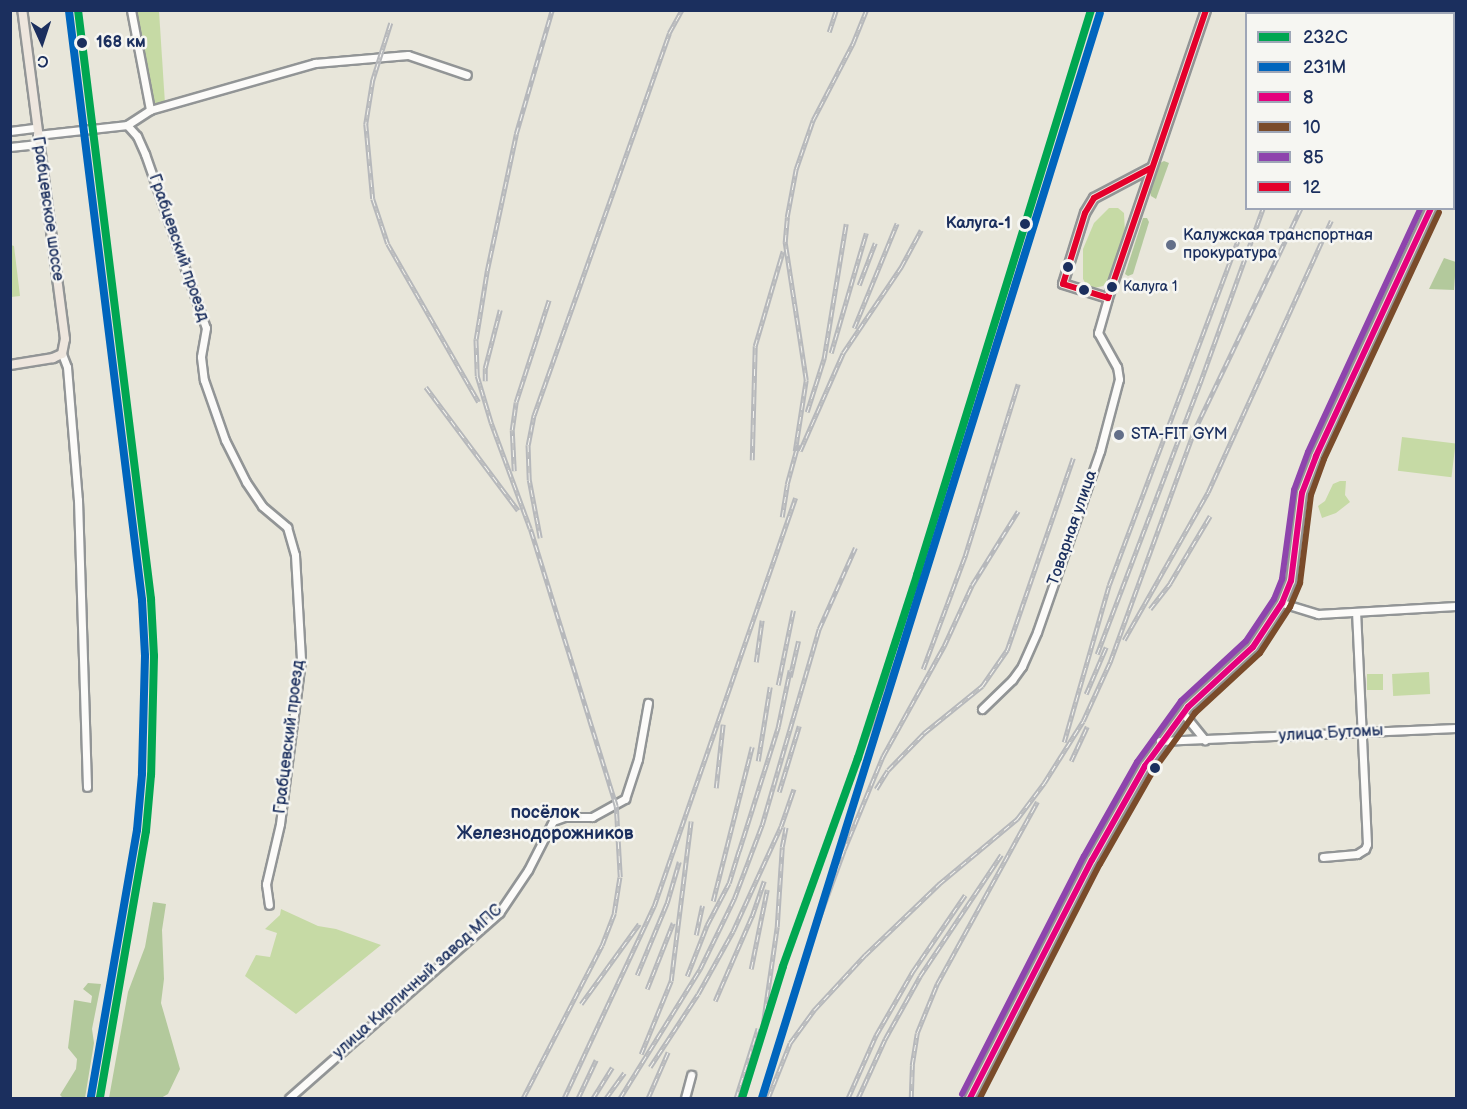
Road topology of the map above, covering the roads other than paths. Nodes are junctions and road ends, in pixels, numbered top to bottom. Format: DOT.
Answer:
graph roads {
  1 [pos="22,10"];
  2 [pos="131,10"];
  3 [pos="1206,10"];
  4 [pos="467,75"];
  5 [pos="150,110"];
  6 [pos="127,125"];
  7 [pos="10,131"];
  8 [pos="37,136"];
  9 [pos="10,147"];
  10 [pos="1151,168"];
  11 [pos="1430,210"];
  12 [pos="1108,298"];
  13 [pos="62,354"];
  14 [pos="10,365"];
  15 [pos="1282,603"];
  16 [pos="1456,606"];
  17 [pos="1356,612"];
  18 [pos="648,703"];
  19 [pos="982,709"];
  20 [pos="1183,713"];
  21 [pos="1456,728"];
  22 [pos="1361,732"];
  23 [pos="1206,740"];
  24 [pos="1160,741"];
  25 [pos="87,787"];
  26 [pos="1323,857"];
  27 [pos="269,905"];
  28 [pos="691,1076"];
  29 [pos="289,1098"];
  30 [pos="685,1098"];
  31 [pos="970,1098"];
  1 -- 8 [label="main road, Грабцевское шоссе"];
  2 -- 5 [label="street"];
  3 -- 10 [label="main road"];
  4 -- 5 [label="street"];
  5 -- 6 [label="street"];
  6 -- 8 [label="street"];
  6 -- 27 [label="street, Грабцевский проезд"];
  7 -- 8 [label="street"];
  8 -- 9 [label="street"];
  8 -- 13 [label="main road, Грабцевское шоссе"];
  10 -- 12 [label="main road"];
  10 -- 12 [label="main road"];
  11 -- 15 [label="main road"];
  12 -- 19 [label="street, Товарная улица"];
  13 -- 14 [label="main road"];
  13 -- 25 [label="street"];
  15 -- 17 [label="street"];
  15 -- 20 [label="main road"];
  16 -- 17 [label="street"];
  17 -- 22 [label="street"];
  18 -- 29 [label="street, улица Кирпичный завод МПС"];
  20 -- 23 [label="street"];
  20 -- 24 [label="main road"];
  21 -- 22 [label="street, улица Бутомы"];
  22 -- 23 [label="street, улица Бутомы"];
  22 -- 26 [label="street"];
  23 -- 24 [label="street, улица Бутомы"];
  24 -- 31 [label="main road"];
  28 -- 30 [label="street"];
}
